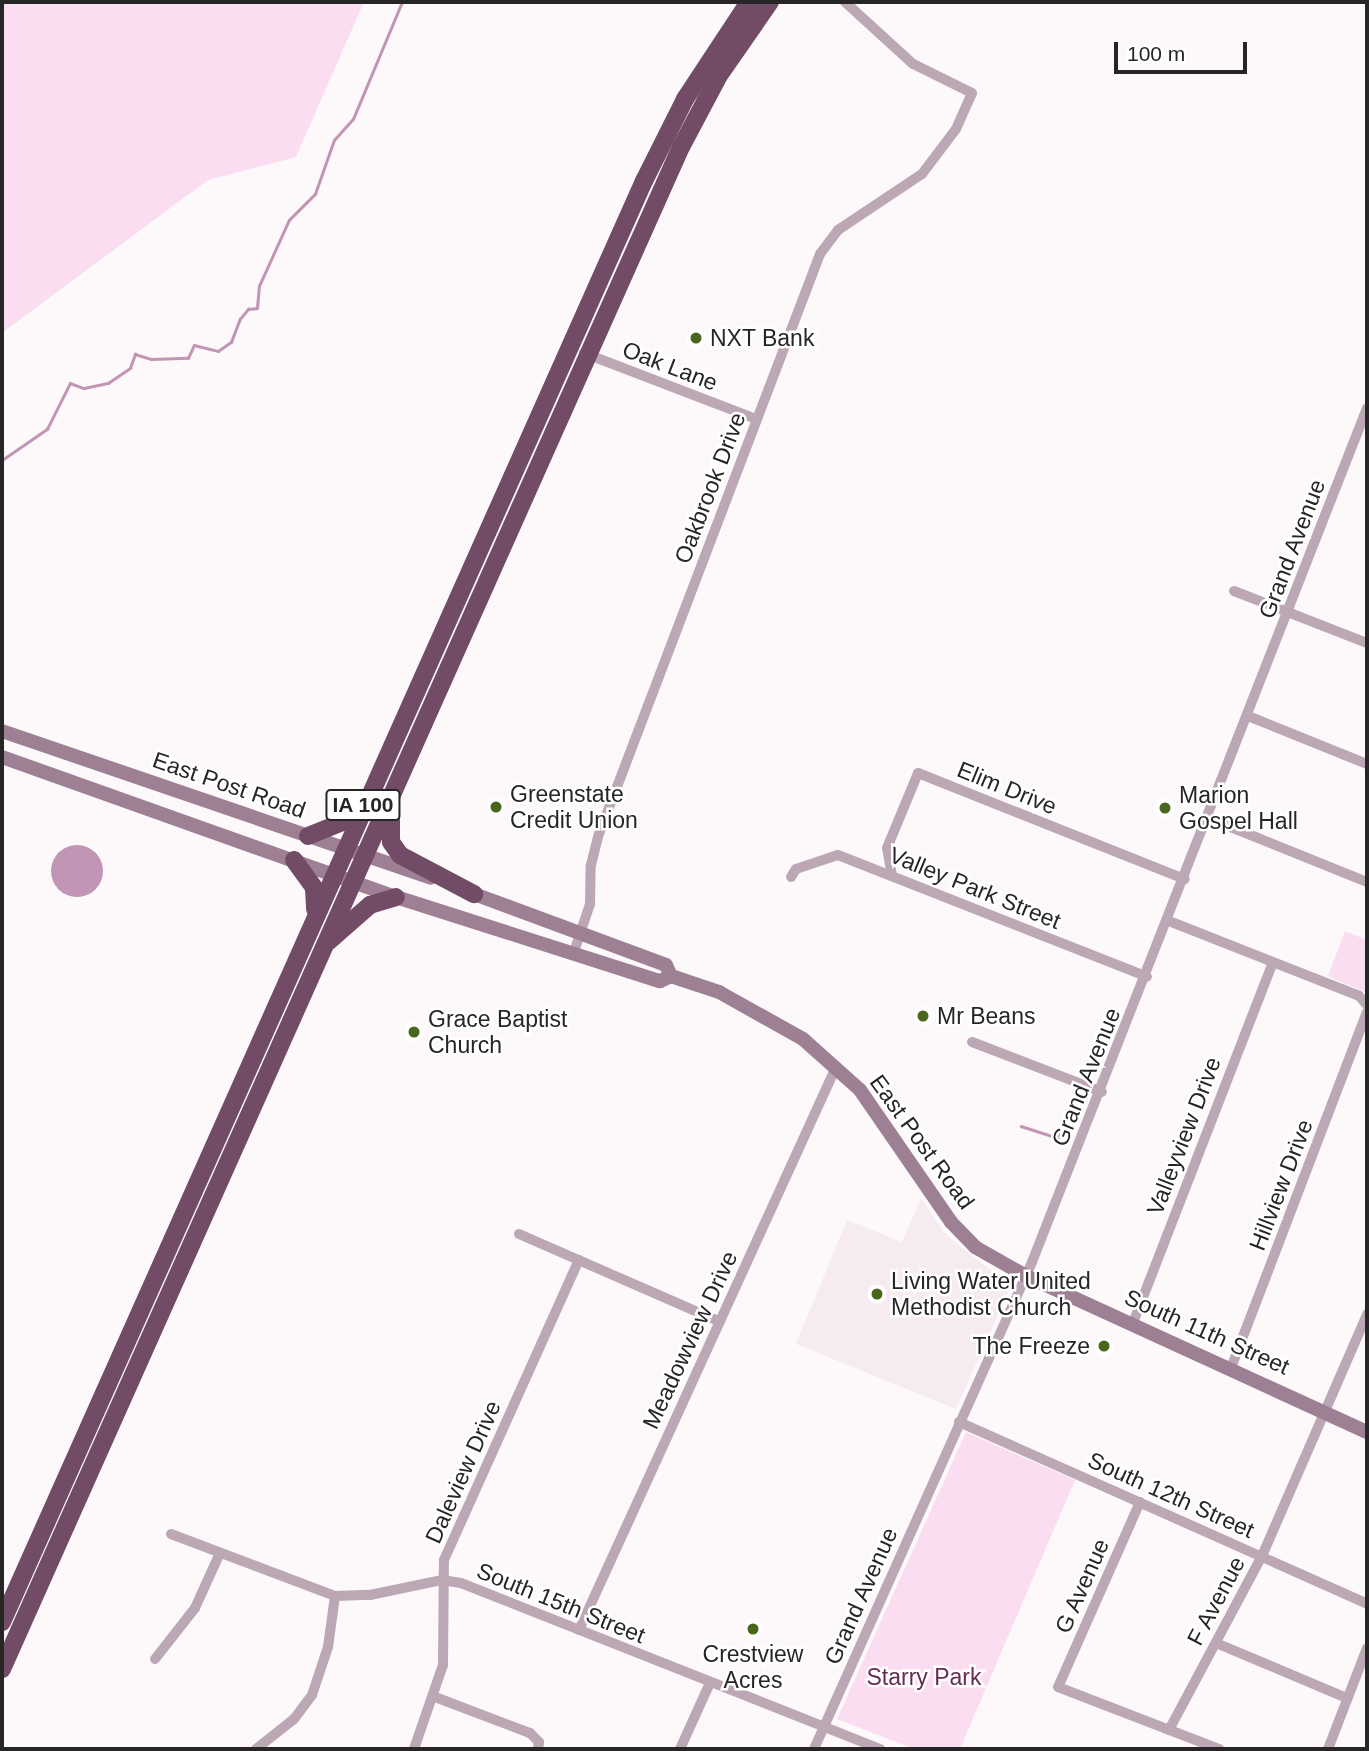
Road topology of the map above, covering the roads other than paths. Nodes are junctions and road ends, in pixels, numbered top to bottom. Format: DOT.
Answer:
graph roads {
  1 [pos="749,2"];
  2 [pos="770,2"];
  3 [pos="845,2"];
  4 [pos="579,350"];
  5 [pos="1367,408"];
  6 [pos="756,419"];
  7 [pos="1234,591"];
  8 [pos="1288,612"];
  9 [pos="1367,643"];
  10 [pos="1248,716"];
  11 [pos="2,731"];
  12 [pos="2,757"];
  13 [pos="1367,764"];
  14 [pos="391,787"];
  15 [pos="365,799"];
  16 [pos="1208,818"];
  17 [pos="308,836"];
  18 [pos="344,849"];
  19 [pos="363,855"];
  20 [pos="294,860"];
  21 [pos="332,874"];
  22 [pos="892,876"];
  23 [pos="791,877"];
  24 [pos="1185,879"];
  25 [pos="352,881"];
  26 [pos="1367,882"];
  27 [pos="474,894"];
  28 [pos="396,897"];
  29 [pos="314,915"];
  30 [pos="1169,921"];
  31 [pos="581,933"];
  32 [pos="322,948"];
  33 [pos="574,953"];
  34 [pos="1273,962"];
  35 [pos="671,976"];
  36 [pos="1147,977"];
  37 [pos="1367,1004"];
  38 [pos="1367,1013"];
  39 [pos="972,1042"];
  40 [pos="836,1067"];
  41 [pos="1102,1092"];
  42 [pos="519,1234"];
  43 [pos="579,1260"];
  44 [pos="1026,1276"];
  45 [pos="1367,1314"];
  46 [pos="720,1322"];
  47 [pos="1133,1323"];
  48 [pos="1231,1368"];
  49 [pos="1328,1412"];
  50 [pos="960,1422"];
  51 [pos="1367,1432"];
  52 [pos="1140,1502"];
  53 [pos="171,1534"];
  54 [pos="220,1553"];
  55 [pos="1262,1556"];
  56 [pos="442,1580"];
  57 [pos="335,1597"];
  58 [pos="1367,1604"];
  59 [pos="2,1622"];
  60 [pos="579,1630"];
  61 [pos="1216,1643"];
  62 [pos="1367,1648"];
  63 [pos="155,1659"];
  64 [pos="2,1669"];
  65 [pos="710,1683"];
  66 [pos="435,1696"];
  67 [pos="1348,1698"];
  68 [pos="824,1728"];
  69 [pos="1169,1730"];
  70 [pos="256,1749"];
  71 [pos="414,1749"];
  72 [pos="538,1749"];
  73 [pos="680,1749"];
  74 [pos="814,1749"];
  75 [pos="880,1749"];
  76 [pos="1219,1749"];
  77 [pos="1328,1749"];
  1 -- 4 [label="highway, IA 100"];
  2 -- 4 [label="highway, IA 100"];
  3 -- 6 [label="street, Oakbrook Drive"];
  4 -- 6 [label="street, Oak Lane"];
  4 -- 14 [label="highway, IA 100"];
  4 -- 15 [label="highway, IA 100"];
  5 -- 8 [label="street, Grand Avenue"];
  6 -- 31 [label="street, Oakbrook Drive"];
  7 -- 8 [label="street"];
  8 -- 9 [label="street"];
  8 -- 10 [label="street, Grand Avenue"];
  10 -- 13 [label="street"];
  10 -- 16 [label="street, Grand Avenue"];
  11 -- 17 [label="main road, East Post Road"];
  12 -- 20 [label="main road, East Post Road"];
  14 -- 19 [label="highway, IA 100"];
  14 -- 27 [label="highway"];
  15 -- 17 [label="highway"];
  15 -- 18 [label="highway, IA 100"];
  16 -- 24 [label="street, Grand Avenue"];
  16 -- 26 [label="street"];
  17 -- 18 [label="main road, East Post Road"];
  18 -- 19 [label="main road, East Post Road"];
  18 -- 21 [label="highway, IA 100"];
  19 -- 25 [label="highway, IA 100"];
  19 -- 27 [label="main road, East Post Road"];
  20 -- 21 [label="main road, East Post Road"];
  20 -- 29 [label="highway"];
  21 -- 25 [label="main road, East Post Road"];
  21 -- 29 [label="highway, IA 100"];
  22 -- 23 [label="street, Valley Park Street"];
  22 -- 24 [label="street, Elim Drive"];
  22 -- 36 [label="street, Valley Park Street"];
  24 -- 30 [label="street, Grand Avenue"];
  25 -- 28 [label="main road, East Post Road"];
  25 -- 32 [label="highway, IA 100"];
  27 -- 31 [label="main road, East Post Road"];
  28 -- 32 [label="highway"];
  28 -- 33 [label="main road, East Post Road"];
  29 -- 59 [label="highway, IA 100"];
  30 -- 34 [label="street"];
  30 -- 36 [label="street, Grand Avenue"];
  31 -- 33 [label="street, Oakbrook Drive"];
  31 -- 35 [label="main road, East Post Road"];
  32 -- 64 [label="highway, IA 100"];
  33 -- 35 [label="main road, East Post Road"];
  34 -- 37 [label="street"];
  34 -- 47 [label="street, Valleyview Drive"];
  35 -- 40 [label="main road, East Post Road"];
  36 -- 41 [label="street, Grand Avenue"];
  38 -- 48 [label="street, Hillview Drive"];
  39 -- 41 [label="street"];
  40 -- 44 [label="main road, East Post Road"];
  40 -- 46 [label="street, Meadowview Drive"];
  41 -- 44 [label="street, Grand Avenue"];
  42 -- 43 [label="street"];
  43 -- 46 [label="street"];
  43 -- 56 [label="street, Daleview Drive"];
  44 -- 47 [label="main road, South 11th Street"];
  44 -- 50 [label="street, Grand Avenue"];
  45 -- 49 [label="street, F Avenue"];
  46 -- 60 [label="street, Meadowview Drive"];
  47 -- 48 [label="main road, South 11th Street"];
  48 -- 49 [label="main road, South 11th Street"];
  49 -- 51 [label="main road, South 11th Street"];
  49 -- 55 [label="street, F Avenue"];
  50 -- 52 [label="street, South 12th Street"];
  50 -- 68 [label="street, Grand Avenue"];
  52 -- 55 [label="street, South 12th Street"];
  52 -- 69 [label="street, G Avenue"];
  53 -- 54 [label="street, South 15th Street"];
  54 -- 57 [label="street, South 15th Street"];
  54 -- 63 [label="street"];
  55 -- 58 [label="street, South 12th Street"];
  55 -- 61 [label="street, F Avenue"];
  56 -- 57 [label="street, South 15th Street"];
  56 -- 60 [label="street, South 15th Street"];
  56 -- 66 [label="street, Daleview Drive"];
  57 -- 70 [label="street"];
  60 -- 65 [label="street, South 15th Street"];
  61 -- 67 [label="street"];
  61 -- 69 [label="street, F Avenue"];
  62 -- 67 [label="street"];
  65 -- 68 [label="street, South 15th Street"];
  65 -- 73 [label="street"];
  66 -- 71 [label="street, Daleview Drive"];
  66 -- 72 [label="street"];
  67 -- 77 [label="street"];
  68 -- 74 [label="street, Grand Avenue"];
  68 -- 75 [label="street, South 15th Street"];
  69 -- 76 [label="street"];
}
